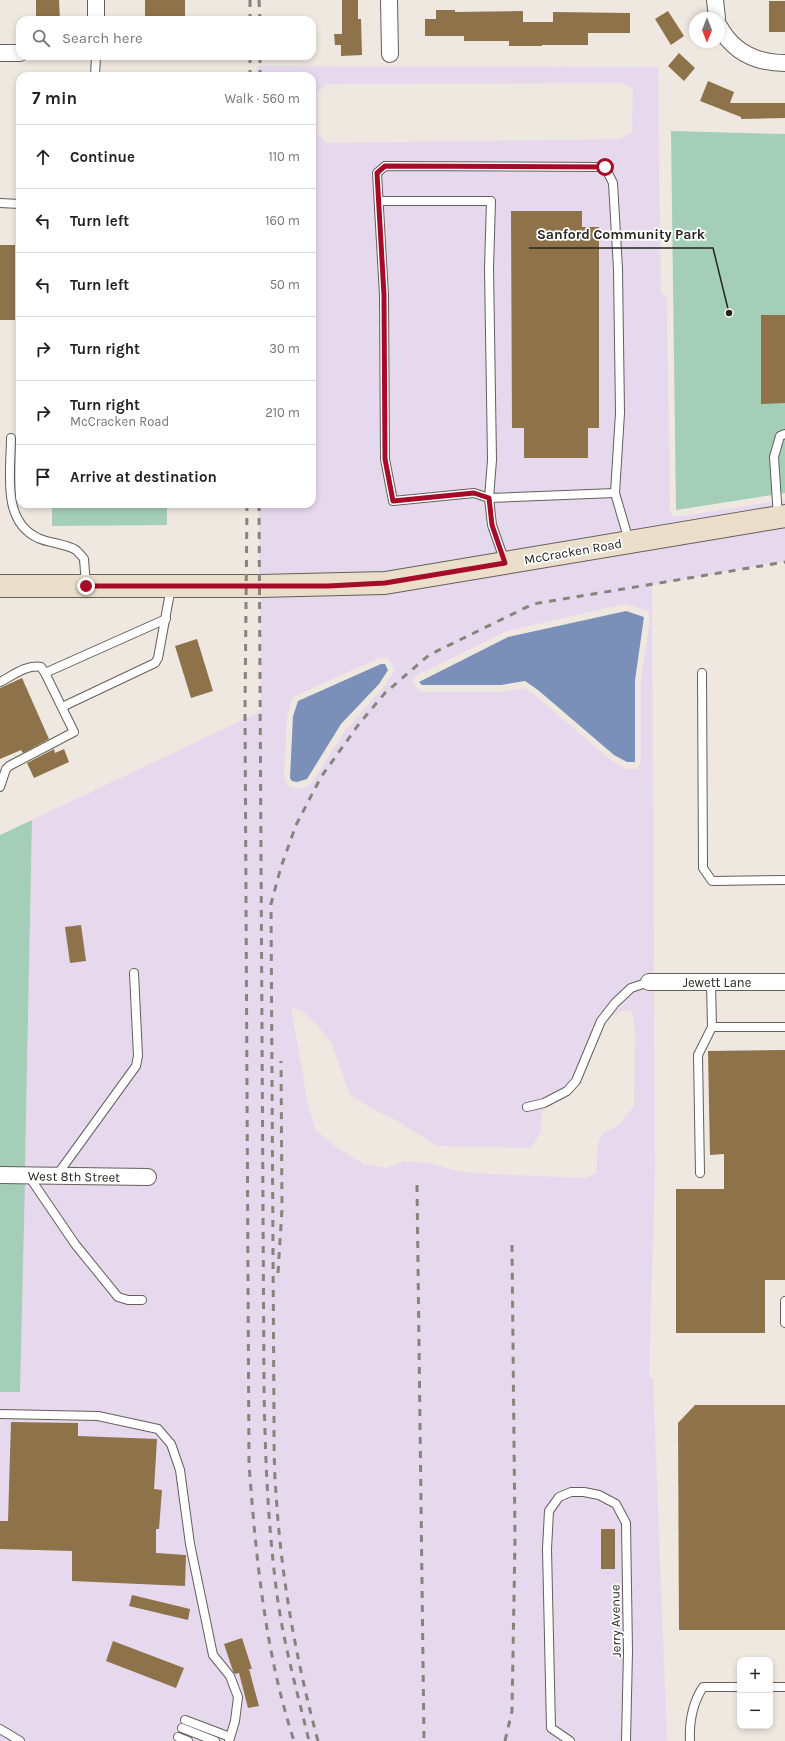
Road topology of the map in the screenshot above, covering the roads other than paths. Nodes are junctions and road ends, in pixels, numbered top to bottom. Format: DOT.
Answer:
graph roads {
  1 [pos="96,0"];
  2 [pos="389,0"];
  3 [pos="715,0"];
  4 [pos="716,12"];
  5 [pos="96,16"];
  6 [pos="725,34"];
  7 [pos="0,53"];
  8 [pos="16,53"];
  9 [pos="390,54"];
  10 [pos="96,60"];
  11 [pos="785,63"];
  12 [pos="95,72"];
  13 [pos="379,201"];
  14 [pos="0,204"];
  15 [pos="16,204"];
  16 [pos="785,434"];
  17 [pos="11,438"];
  18 [pos="615,493"];
  19 [pos="489,498"];
  20 [pos="782,517"];
  21 [pos="629,541"];
  22 [pos="505,563"];
  23 [pos="0,586"];
  24 [pos="86,586"];
  25 [pos="171,586"];
  26 [pos="166,619"];
  27 [pos="45,673"];
  28 [pos="702,673"];
  29 [pos="0,682"];
  30 [pos="62,707"];
  31 [pos="0,787"];
  32 [pos="785,880"];
  33 [pos="134,973"];
  34 [pos="648,982"];
  35 [pos="785,982"];
  36 [pos="711,983"];
  37 [pos="712,1027"];
  38 [pos="785,1027"];
  39 [pos="527,1107"];
  40 [pos="700,1173"];
  41 [pos="0,1175"];
  42 [pos="28,1175"];
  43 [pos="57,1176"];
  44 [pos="148,1177"];
  45 [pos="142,1300"];
  46 [pos="785,1301"];
  47 [pos="785,1323"];
  48 [pos="0,1414"];
  49 [pos="737,1687"];
  50 [pos="773,1687"];
  51 [pos="785,1687"];
  52 [pos="185,1720"];
  53 [pos="182,1728"];
  54 [pos="0,1729"];
  55 [pos="178,1737"];
  56 [pos="230,1739"];
  57 [pos="20,1741"];
  58 [pos="188,1741"];
  59 [pos="215,1741"];
  60 [pos="570,1741"];
  61 [pos="626,1741"];
  62 [pos="690,1741"];
  1 -- 5 [label="street"];
  2 -- 9 [label="street"];
  3 -- 4 [label="street"];
  6 -- 11 [label="street"];
  7 -- 8 [label="street"];
  10 -- 12 [label="lane"];
  13 -- 18 [label="lane"];
  13 -- 19 [label="lane"];
  13 -- 19 [label="lane"];
  14 -- 15 [label="lane"];
  16 -- 20 [label="lane"];
  17 -- 24 [label="lane"];
  18 -- 19 [label="lane"];
  18 -- 21 [label="lane"];
  19 -- 22 [label="lane"];
  20 -- 21 [label="street, McCracken Road"];
  21 -- 22 [label="street, McCracken Road"];
  22 -- 25 [label="street, McCracken Road"];
  23 -- 24 [label="street, McCracken Road"];
  24 -- 25 [label="street, McCracken Road"];
  25 -- 26 [label="lane"];
  26 -- 27 [label="lane"];
  26 -- 30 [label="lane"];
  27 -- 29 [label="lane"];
  27 -- 30 [label="lane"];
  28 -- 32 [label="lane"];
  30 -- 31 [label="lane"];
  33 -- 43 [label="lane"];
  34 -- 36 [label="street, Jewett Lane"];
  34 -- 39 [label="lane"];
  35 -- 36 [label="street, Jewett Lane"];
  36 -- 37 [label="lane"];
  37 -- 38 [label="lane"];
  37 -- 40 [label="lane"];
  41 -- 42 [label="street, West 8th Street"];
  42 -- 43 [label="street, West 8th Street"];
  42 -- 45 [label="lane"];
  43 -- 44 [label="street, West 8th Street"];
  46 -- 47 [label="lane"];
  48 -- 56 [label="lane"];
  49 -- 62 [label="lane"];
  50 -- 51 [label="lane"];
  52 -- 56 [label="lane"];
  53 -- 59 [label="lane"];
  54 -- 57 [label="lane"];
  55 -- 58 [label="lane"];
  60 -- 61 [label="lane, Jerry Avenue"];
}
